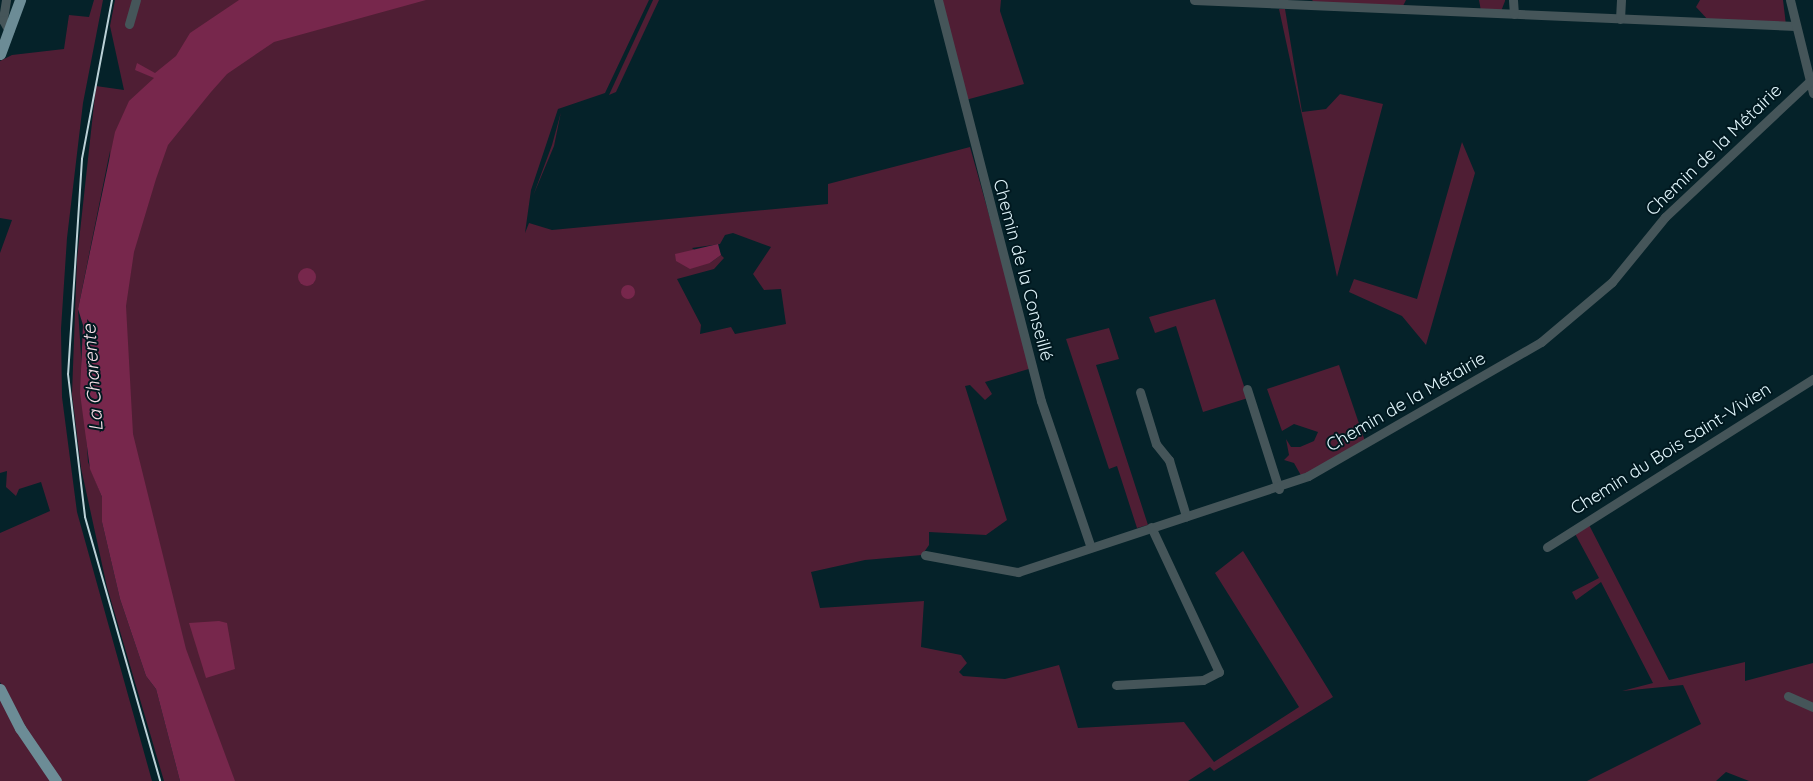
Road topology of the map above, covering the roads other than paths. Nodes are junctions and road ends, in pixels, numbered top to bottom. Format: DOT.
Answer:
graph roads {
  1 [pos="6,0"];
  2 [pos="20,0"];
  3 [pos="136,0"];
  4 [pos="938,0"];
  5 [pos="1194,0"];
  6 [pos="1513,0"];
  7 [pos="1621,0"];
  8 [pos="1790,0"];
  9 [pos="1514,14"];
  10 [pos="1620,19"];
  11 [pos="130,24"];
  12 [pos="1795,26"];
  13 [pos="9,31"];
  14 [pos="0,54"];
  15 [pos="1810,81"];
  16 [pos="1813,93"];
  17 [pos="1813,379"];
  18 [pos="1247,389"];
  19 [pos="1140,392"];
  20 [pos="1278,489"];
  21 [pos="1186,516"];
  22 [pos="1151,527"];
  23 [pos="1090,545"];
  24 [pos="1547,547"];
  25 [pos="925,554"];
  26 [pos="1116,685"];
  27 [pos="0,689"];
  28 [pos="1788,696"];
  29 [pos="1813,707"];
  30 [pos="56,781"];
  1 -- 13 [label="street"];
  2 -- 13 [label="main road"];
  3 -- 11 [label="street"];
  4 -- 23 [label="street, Chemin de la Conseillé"];
  5 -- 9 [label="street"];
  6 -- 9 [label="street"];
  7 -- 10 [label="street"];
  8 -- 12 [label="street"];
  9 -- 10 [label="street"];
  10 -- 12 [label="street"];
  12 -- 15 [label="street"];
  13 -- 14 [label="main road"];
  15 -- 16 [label="street"];
  15 -- 20 [label="street, Chemin de la Métairie"];
  17 -- 24 [label="street, Chemin du Bois Saint-Vivien"];
  18 -- 20 [label="street"];
  19 -- 21 [label="street"];
  20 -- 21 [label="street, Chemin de la Métairie"];
  21 -- 22 [label="street, Chemin de la Métairie"];
  22 -- 23 [label="street, Chemin de la Métairie"];
  22 -- 26 [label="street"];
  23 -- 25 [label="street, Chemin de la Métairie"];
  27 -- 30 [label="main road"];
  28 -- 29 [label="street"];
}
